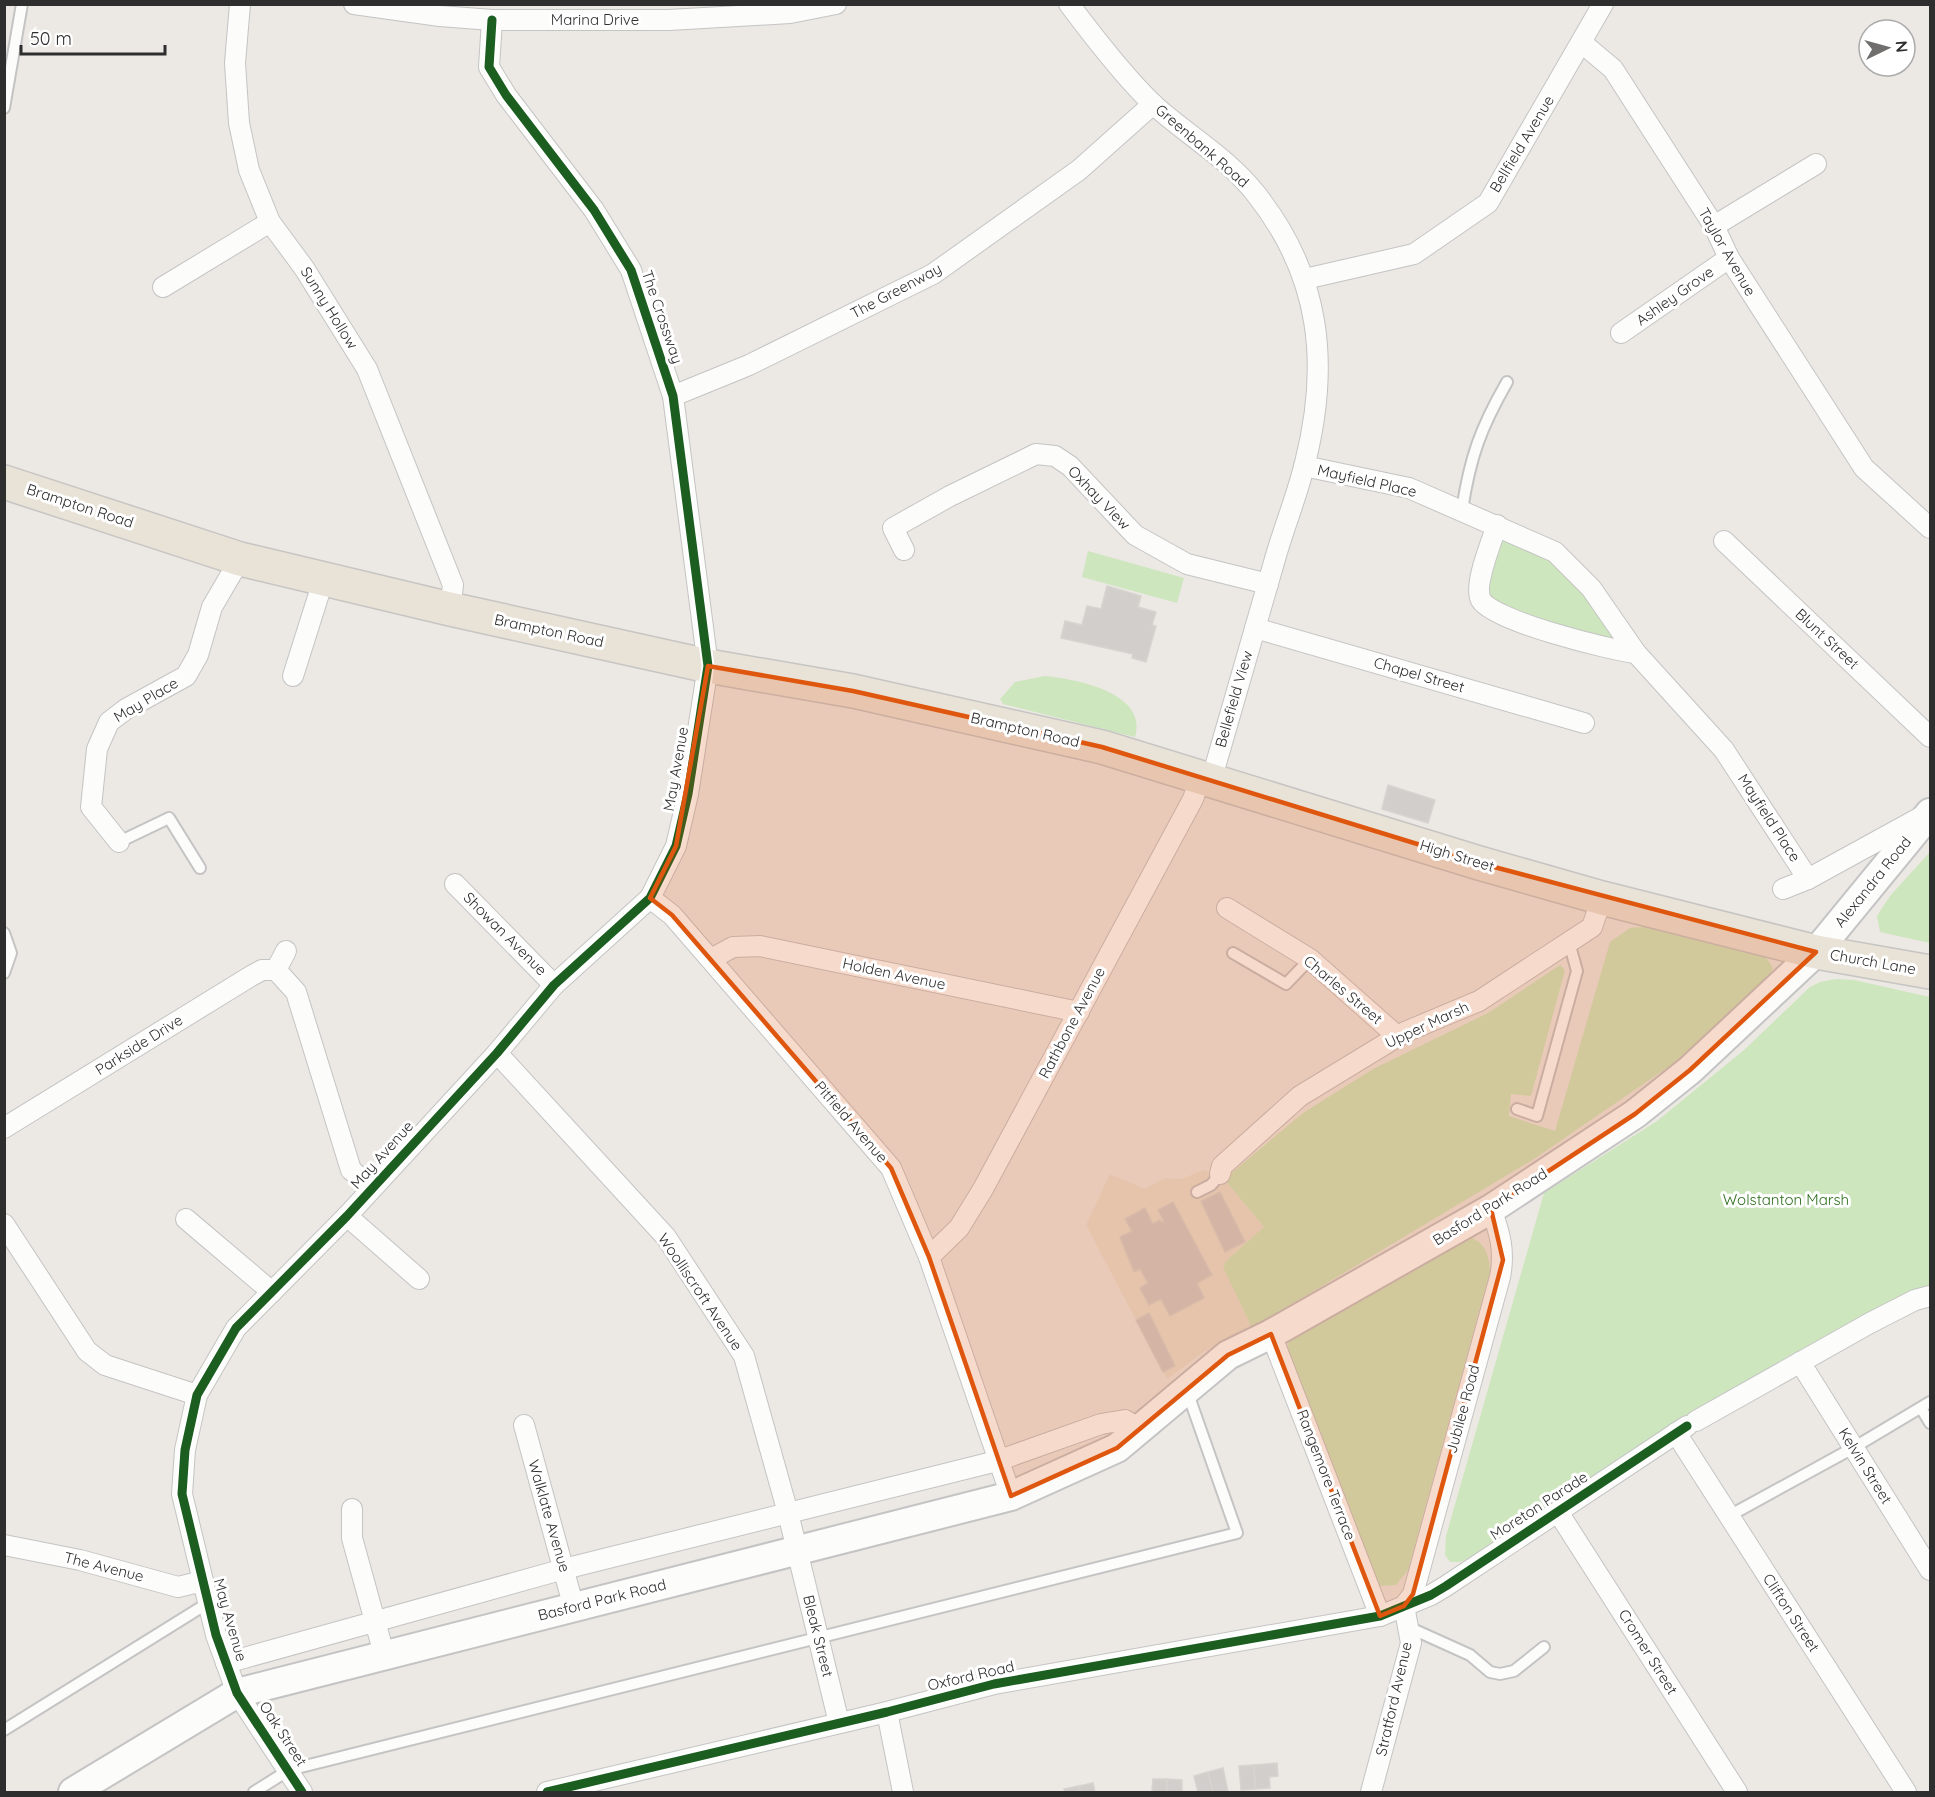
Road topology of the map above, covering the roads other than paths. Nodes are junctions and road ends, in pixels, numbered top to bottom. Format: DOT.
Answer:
graph roads {
  1 [pos="22,4"];
  2 [pos="240,4"];
  3 [pos="354,4"];
  4 [pos="836,4"];
  5 [pos="1069,4"];
  6 [pos="1603,4"];
  7 [pos="492,20"];
  8 [pos="1582,43"];
  9 [pos="1153,104"];
  10 [pos="4,108"];
  11 [pos="1816,164"];
  12 [pos="270,222"];
  13 [pos="1714,226"];
  14 [pos="1729,258"];
  15 [pos="1305,279"];
  16 [pos="163,287"];
  17 [pos="1621,333"];
  18 [pos="1507,382"];
  19 [pos="673,396"];
  20 [pos="1304,466"];
  21 [pos="4,482"];
  22 [pos="1462,510"];
  23 [pos="1497,525"];
  24 [pos="1930,528"];
  25 [pos="1724,541"];
  26 [pos="904,550"];
  27 [pos="240,559"];
  28 [pos="324,578"];
  29 [pos="1268,584"];
  30 [pos="450,609"];
  31 [pos="1257,623"];
  32 [pos="1636,653"];
  33 [pos="708,666"];
  34 [pos="293,676"];
  35 [pos="1584,723"];
  36 [pos="1930,737"];
  37 [pos="1102,747"];
  38 [pos="1205,779"];
  39 [pos="1930,812"];
  40 [pos="119,842"];
  41 [pos="200,868"];
  42 [pos="1808,879"];
  43 [pos="455,884"];
  44 [pos="1783,889"];
  45 [pos="650,898"];
  46 [pos="1602,898"];
  47 [pos="1227,908"];
  48 [pos="4,933"];
  49 [pos="1569,942"];
  50 [pos="286,951"];
  51 [pos="1233,952"];
  52 [pos="1816,952"];
  53 [pos="711,959"];
  54 [pos="1310,959"];
  55 [pos="276,970"];
  56 [pos="1930,972"];
  57 [pos="4,973"];
  58 [pos="554,985"];
  59 [pos="1078,1012"];
  60 [pos="1397,1036"];
  61 [pos="497,1053"];
  62 [pos="1517,1109"];
  63 [pos="4,1128"];
  64 [pos="1220,1174"];
  65 [pos="371,1187"];
  66 [pos="1197,1192"];
  67 [pos="1491,1209"];
  68 [pos="347,1216"];
  69 [pos="186,1219"];
  70 [pos="4,1224"];
  71 [pos="929,1257"];
  72 [pos="419,1279"];
  73 [pos="272,1292"];
  74 [pos="1930,1296"];
  75 [pos="1271,1334"];
  76 [pos="1800,1362"];
  77 [pos="1186,1390"];
  78 [pos="197,1395"];
  79 [pos="1926,1405"];
  80 [pos="1930,1423"];
  81 [pos="524,1425"];
  82 [pos="1686,1427"];
  83 [pos="1140,1429"];
  84 [pos="1853,1448"];
  85 [pos="997,1461"];
  86 [pos="1011,1496"];
  87 [pos="352,1509"];
  88 [pos="1558,1512"];
  89 [pos="788,1513"];
  90 [pos="1729,1516"];
  91 [pos="4,1545"];
  92 [pos="797,1549"];
  93 [pos="564,1569"];
  94 [pos="1930,1570"];
  95 [pos="203,1581"];
  96 [pos="208,1603"];
  97 [pos="1404,1606"];
  98 [pos="574,1608"];
  99 [pos="1380,1616"];
  100 [pos="374,1620"];
  101 [pos="1408,1627"];
  102 [pos="818,1638"];
  103 [pos="1544,1647"];
  104 [pos="384,1654"];
  105 [pos="226,1663"];
  106 [pos="237,1693"];
  107 [pos="887,1712"];
  108 [pos="839,1724"];
  109 [pos="4,1730"];
  110 [pos="289,1770"];
  111 [pos="73,1792"];
  112 [pos="254,1792"];
  113 [pos="302,1792"];
  114 [pos="547,1792"];
  115 [pos="903,1792"];
  116 [pos="1371,1792"];
  117 [pos="1737,1792"];
  118 [pos="1906,1792"];
  1 -- 10 [label="lane"];
  2 -- 12 [label="street, Sunny Hollow"];
  3 -- 7 [label="street, Marina Drive"];
  4 -- 7 [label="street, Marina Drive"];
  5 -- 9 [label="street, Greenbank Road"];
  6 -- 8 [label="street, Bellfield Avenue"];
  7 -- 19 [label="street, The Crossway"];
  8 -- 13 [label="street, Taylor Avenue"];
  8 -- 15 [label="street, Bellfield Avenue"];
  9 -- 15 [label="street, Greenbank Road"];
  9 -- 19 [label="street, The Greenway"];
  11 -- 13 [label="street"];
  12 -- 16 [label="street"];
  12 -- 30 [label="street, Sunny Hollow"];
  13 -- 14 [label="street, Taylor Avenue"];
  14 -- 17 [label="street, Ashley Grove"];
  14 -- 24 [label="street, Taylor Avenue"];
  15 -- 20 [label="street, Greenbank Road"];
  18 -- 22 [label="lane"];
  19 -- 33 [label="street, The Crossway"];
  20 -- 22 [label="street, Mayfield Place"];
  20 -- 29 [label="street, Greenbank Road"];
  21 -- 27 [label="highway, Brampton Road"];
  22 -- 23 [label="street, Mayfield Place"];
  23 -- 32 [label="street, Mayfield Place"];
  23 -- 32 [label="street"];
  25 -- 36 [label="street, Blunt Street"];
  26 -- 29 [label="street, Oxhay View"];
  27 -- 28 [label="highway, Brampton Road"];
  27 -- 40 [label="street, May Place"];
  28 -- 30 [label="highway, Brampton Road"];
  28 -- 34 [label="street"];
  29 -- 31 [label="street, Greenbank Road"];
  30 -- 33 [label="highway, Brampton Road"];
  31 -- 35 [label="street, Chapel Street"];
  31 -- 38 [label="street, Bellefield View"];
  32 -- 42 [label="street, Mayfield Place"];
  33 -- 37 [label="highway, Brampton Road"];
  33 -- 45 [label="street, May Avenue"];
  37 -- 38 [label="highway, High Street"];
  38 -- 46 [label="highway, High Street"];
  38 -- 59 [label="street, Rathbone Avenue"];
  39 -- 42 [label="street, Mayfield Place"];
  39 -- 52 [label="main road, Alexandra Road"];
  40 -- 41 [label="lane"];
  42 -- 44 [label="street"];
  43 -- 58 [label="street, Showan Avenue"];
  45 -- 53 [label="street, Pitfield Avenue"];
  45 -- 58 [label="street, May Avenue"];
  46 -- 49 [label="street, Upper Marsh"];
  46 -- 52 [label="highway, High Street"];
  47 -- 54 [label="street, Charles Street"];
  48 -- 57 [label="lane"];
  49 -- 60 [label="street, Upper Marsh"];
  49 -- 62 [label="lane"];
  50 -- 55 [label="street"];
  51 -- 54 [label="lane"];
  52 -- 56 [label="highway, Church Lane"];
  52 -- 67 [label="main road, Basford Park Road"];
  53 -- 59 [label="street, Holden Avenue"];
  53 -- 71 [label="street, Pitfield Avenue"];
  54 -- 60 [label="street, Charles Street"];
  55 -- 63 [label="street, Parkside Drive"];
  55 -- 65 [label="street"];
  58 -- 61 [label="street, May Avenue"];
  59 -- 71 [label="street, Rathbone Avenue"];
  60 -- 64 [label="street, Upper Marsh"];
  61 -- 65 [label="street, May Avenue"];
  61 -- 89 [label="street, Woolliscroft Avenue"];
  64 -- 66 [label="lane"];
  65 -- 68 [label="street, May Avenue"];
  67 -- 75 [label="main road, Basford Park Road"];
  67 -- 97 [label="street, Jubilee Road"];
  68 -- 72 [label="street"];
  68 -- 73 [label="street, May Avenue"];
  69 -- 73 [label="street"];
  70 -- 78 [label="street"];
  71 -- 85 [label="street, Pitfield Avenue"];
  73 -- 78 [label="street, May Avenue"];
  74 -- 76 [label="street, Moreton Parade"];
  75 -- 77 [label="main road, Basford Park Road"];
  75 -- 99 [label="street, Rangemore Terrace"];
  76 -- 82 [label="street, Moreton Parade"];
  76 -- 84 [label="street, Kelvin Street"];
  77 -- 83 [label="main road, Basford Park Road"];
  77 -- 102 [label="lane"];
  78 -- 95 [label="street, May Avenue"];
  79 -- 80 [label="lane"];
  79 -- 84 [label="lane"];
  81 -- 93 [label="street, Walklate Avenue"];
  82 -- 88 [label="street, Moreton Parade"];
  82 -- 90 [label="street, Clifton Street"];
  83 -- 85 [label="street"];
  83 -- 86 [label="main road, Basford Park Road"];
  84 -- 90 [label="lane"];
  84 -- 94 [label="street, Kelvin Street"];
  85 -- 86 [label="street, Pitfield Avenue"];
  85 -- 89 [label="street"];
  86 -- 92 [label="main road, Basford Park Road"];
  87 -- 100 [label="street"];
  88 -- 97 [label="street, Moreton Parade"];
  88 -- 117 [label="street, Cromer Street"];
  89 -- 92 [label="street, Woolliscroft Avenue"];
  89 -- 93 [label="street"];
  90 -- 118 [label="street, Clifton Street"];
  91 -- 95 [label="street, The Avenue"];
  92 -- 98 [label="main road, Basford Park Road"];
  92 -- 102 [label="street, Bleak Street"];
  93 -- 98 [label="street, Walklate Avenue"];
  93 -- 100 [label="street"];
  95 -- 96 [label="street, May Avenue"];
  96 -- 105 [label="street, May Avenue"];
  96 -- 109 [label="lane"];
  97 -- 99 [label="street, Oxford Road"];
  97 -- 101 [label="street, Stratford Avenue"];
  98 -- 104 [label="main road, Basford Park Road"];
  99 -- 107 [label="street, Oxford Road"];
  100 -- 104 [label="street"];
  100 -- 105 [label="street"];
  101 -- 103 [label="lane"];
  101 -- 116 [label="street, Stratford Avenue"];
  102 -- 108 [label="street, Bleak Street"];
  102 -- 110 [label="lane"];
  104 -- 106 [label="main road, Basford Park Road"];
  105 -- 106 [label="street, May Avenue"];
  106 -- 110 [label="street, Oak Street"];
  106 -- 111 [label="main road, Basford Park Road"];
  107 -- 108 [label="street, Oxford Road"];
  107 -- 115 [label="street"];
  108 -- 114 [label="street, Oxford Road"];
  110 -- 112 [label="lane"];
  110 -- 113 [label="street, Oak Street"];
}
